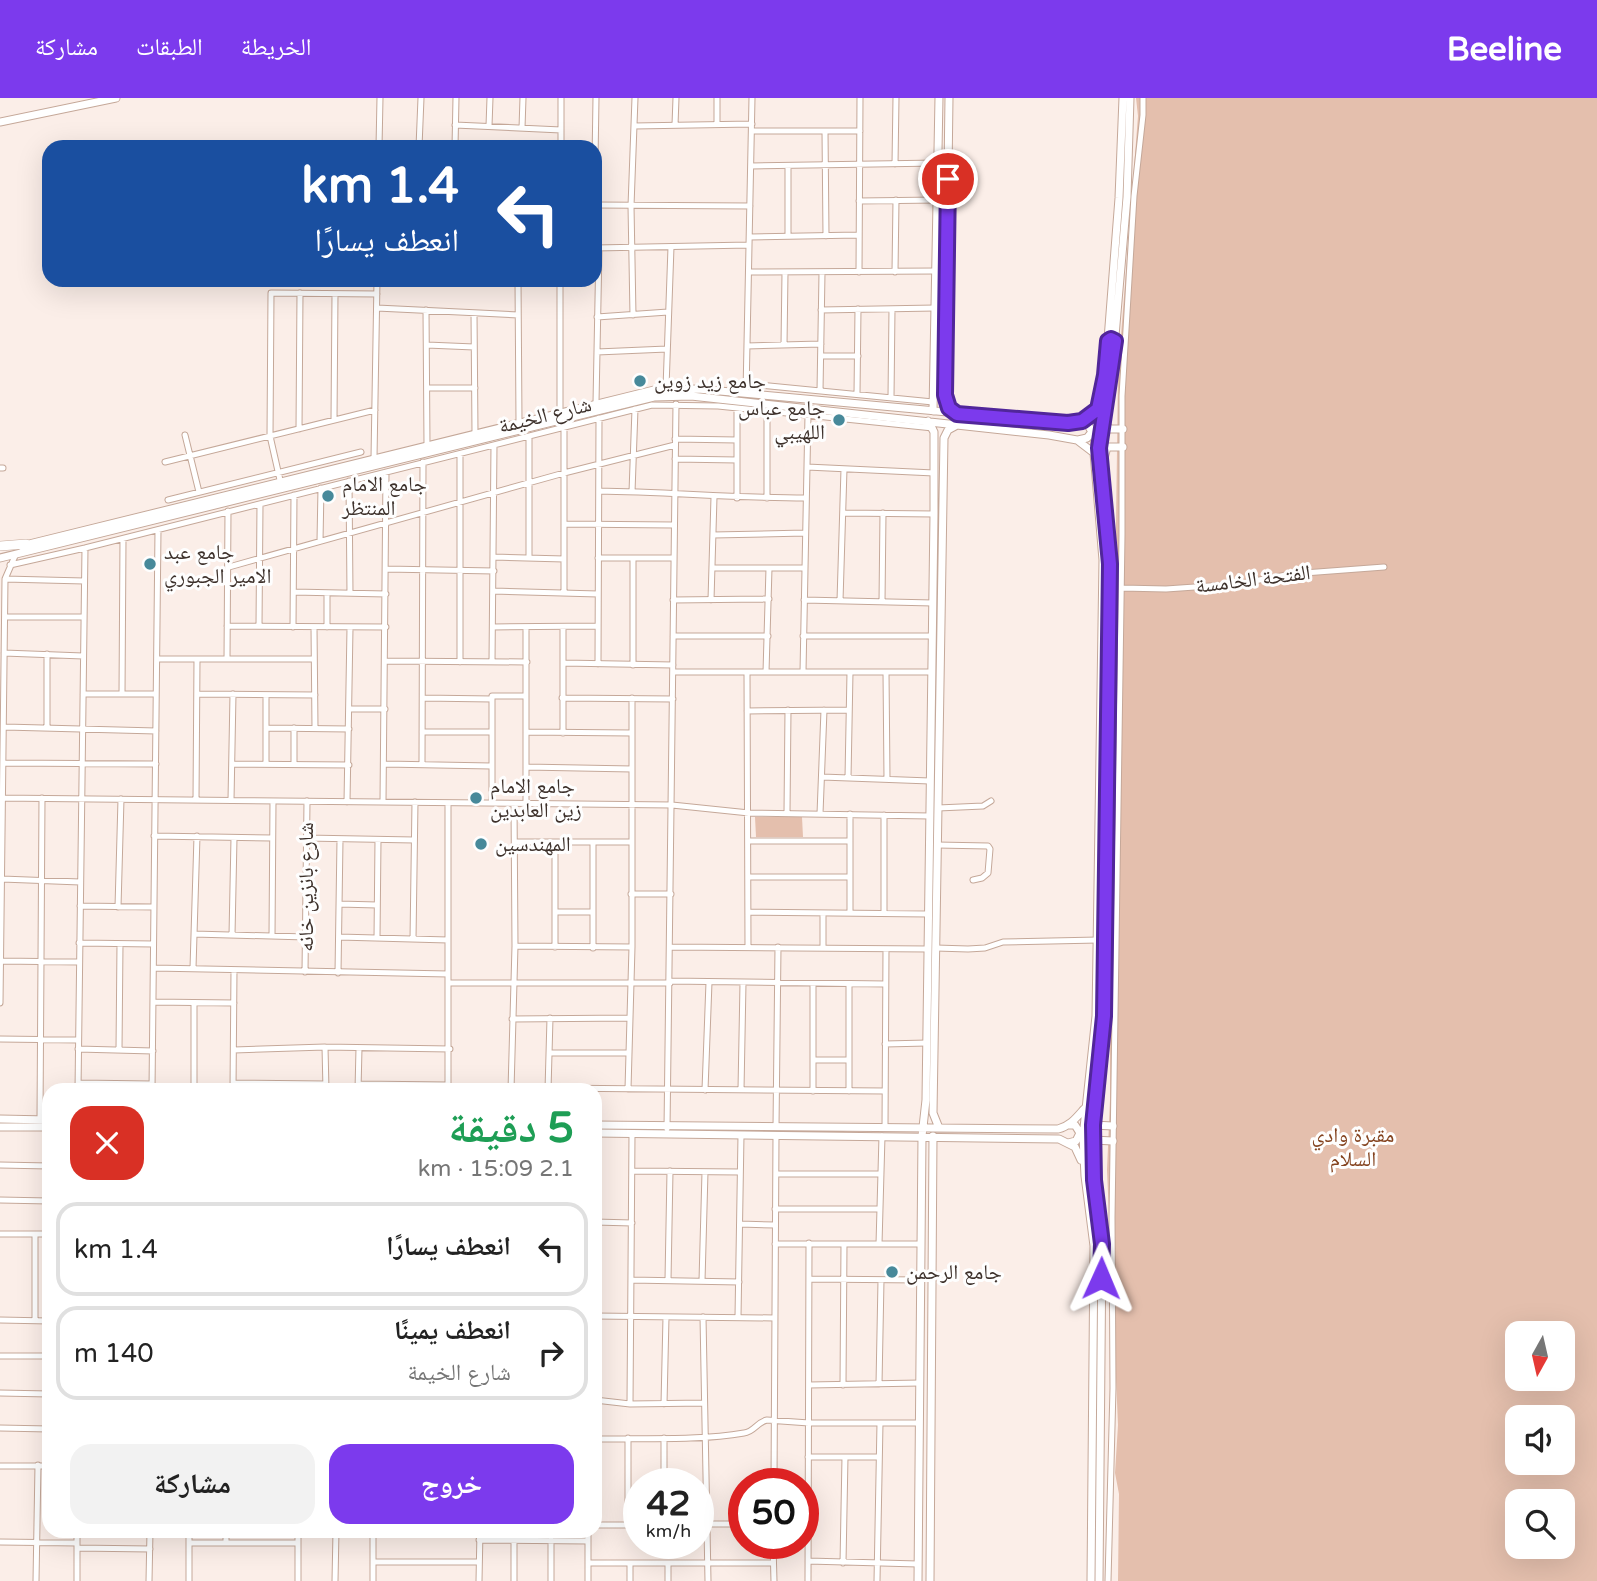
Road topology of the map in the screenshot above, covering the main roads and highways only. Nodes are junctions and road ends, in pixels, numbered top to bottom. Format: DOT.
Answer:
graph roads {
  1 [pos="26,544"];
  2 [pos="0,548"];
  1 -- 2 [label="highway"];
}
